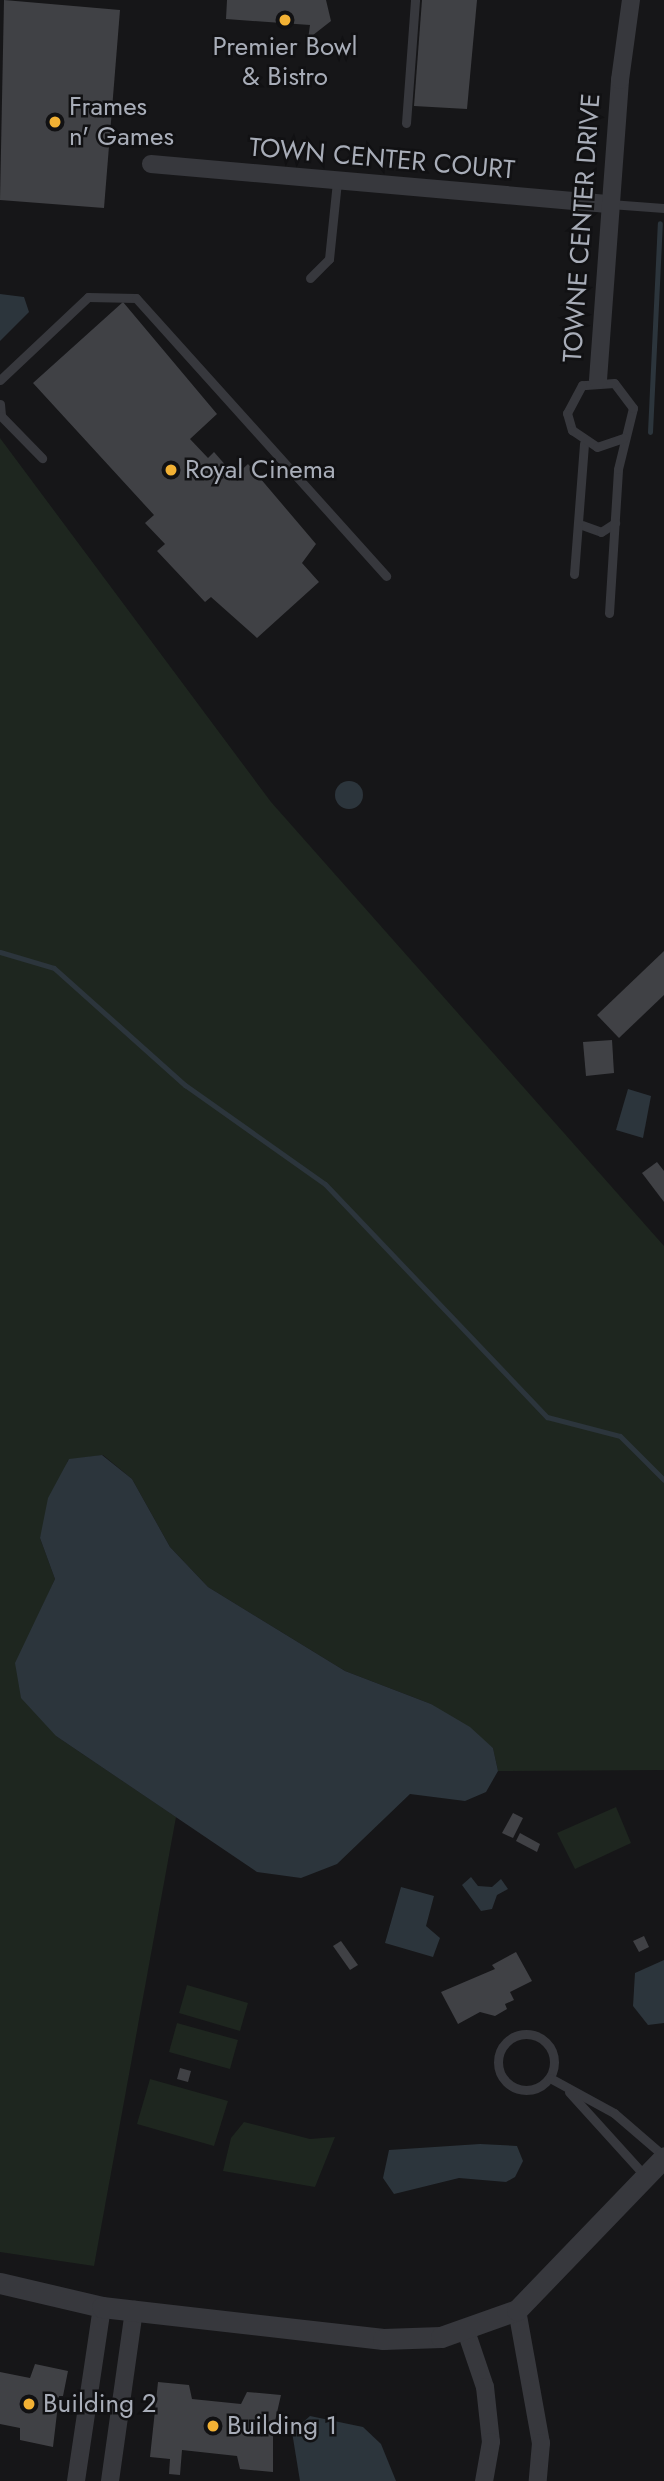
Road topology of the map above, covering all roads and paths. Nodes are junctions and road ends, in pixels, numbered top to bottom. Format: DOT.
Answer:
graph roads {
  1 [pos="415,0"];
  2 [pos="621,0"];
  3 [pos="631,0"];
  4 [pos="620,80"];
  5 [pos="406,123"];
  6 [pos="151,164"];
  7 [pos="337,182"];
  8 [pos="610,204"];
  9 [pos="664,208"];
  10 [pos="310,278"];
  11 [pos="0,380"];
  12 [pos="598,380"];
  13 [pos="0,404"];
  14 [pos="623,438"];
  15 [pos="584,443"];
  16 [pos="42,458"];
  17 [pos="615,523"];
  18 [pos="582,525"];
  19 [pos="574,574"];
  20 [pos="386,576"];
  21 [pos="609,613"];
  22 [pos="550,2078"];
  23 [pos="563,2085"];
  24 [pos="664,2156"];
  25 [pos="646,2177"];
  26 [pos="0,2284"];
  27 [pos="102,2307"];
  28 [pos="134,2310"];
  29 [pos="517,2310"];
  30 [pos="466,2331"];
  31 [pos="76,2481"];
  32 [pos="110,2481"];
  33 [pos="484,2481"];
  34 [pos="538,2481"];
  1 -- 5 [label="lane"];
  2 -- 4 [label="street, TOWNE CENTER DRIVE"];
  3 -- 4 [label="street, TOWNE CENTER DRIVE"];
  4 -- 8 [label="street, TOWNE CENTER DRIVE"];
  6 -- 7 [label="street, TOWN CENTER COURT"];
  7 -- 8 [label="street, TOWN CENTER COURT"];
  7 -- 10 [label="lane"];
  8 -- 9 [label="lane"];
  8 -- 12 [label="street, TOWNE CENTER DRIVE"];
  11 -- 20 [label="lane"];
  12 -- 14 [label="lane"];
  12 -- 15 [label="lane"];
  13 -- 16 [label="lane"];
  14 -- 15 [label="lane"];
  14 -- 17 [label="lane"];
  15 -- 18 [label="lane"];
  17 -- 18 [label="lane"];
  17 -- 21 [label="lane"];
  18 -- 19 [label="lane"];
  22 -- 22 [label="lane"];
  22 -- 23 [label="lane"];
  23 -- 24 [label="lane"];
  23 -- 25 [label="lane"];
  24 -- 25 [label="street"];
  25 -- 29 [label="street"];
  26 -- 27 [label="street"];
  27 -- 28 [label="street"];
  27 -- 31 [label="street"];
  28 -- 30 [label="street"];
  28 -- 32 [label="street"];
  29 -- 30 [label="street"];
  29 -- 34 [label="street"];
  30 -- 33 [label="street"];
}
